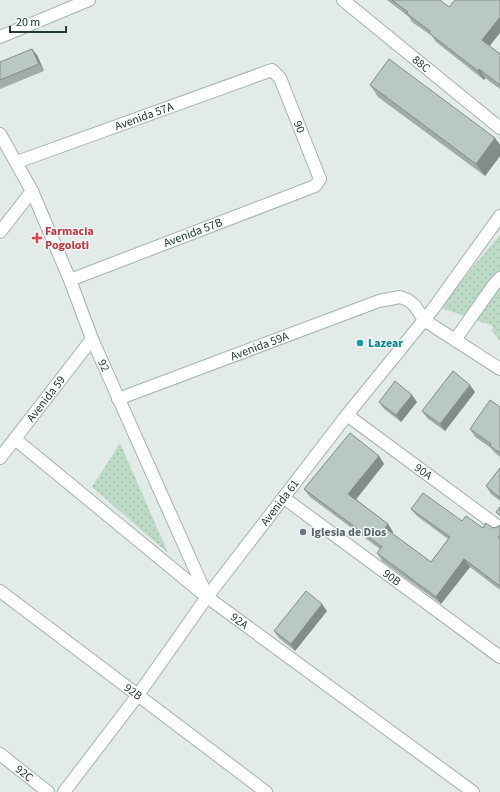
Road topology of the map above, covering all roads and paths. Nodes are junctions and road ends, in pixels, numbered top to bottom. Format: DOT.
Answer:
graph roads {
  1 [pos="89,0"];
  2 [pos="343,0"];
  3 [pos="0,37"];
  4 [pos="272,70"];
  5 [pos="500,128"];
  6 [pos="0,134"];
  7 [pos="16,162"];
  8 [pos="315,186"];
  9 [pos="32,191"];
  10 [pos="500,216"];
  11 [pos="0,232"];
  12 [pos="500,278"];
  13 [pos="70,280"];
  14 [pos="424,320"];
  15 [pos="92,339"];
  16 [pos="455,340"];
  17 [pos="500,369"];
  18 [pos="118,399"];
  19 [pos="347,415"];
  20 [pos="14,439"];
  21 [pos="0,458"];
  22 [pos="284,498"];
  23 [pos="500,528"];
  24 [pos="0,591"];
  25 [pos="208,597"];
  26 [pos="500,657"];
  27 [pos="138,695"];
  28 [pos="0,754"];
  29 [pos="48,792"];
  30 [pos="64,792"];
  31 [pos="266,792"];
  32 [pos="473,792"];
  1 -- 3 [label="street"];
  2 -- 5 [label="street, 88C"];
  4 -- 7 [label="street, Avenida 57A"];
  4 -- 8 [label="street, 90"];
  6 -- 7 [label="street, 92"];
  7 -- 9 [label="street, 92"];
  8 -- 13 [label="street, Avenida 57B"];
  9 -- 11 [label="street"];
  9 -- 13 [label="street, 92"];
  10 -- 14 [label="street, Avenida 61"];
  12 -- 16 [label="street"];
  13 -- 15 [label="street, 92"];
  14 -- 16 [label="street"];
  14 -- 18 [label="street, Avenida 59A"];
  14 -- 19 [label="street, Avenida 61"];
  15 -- 18 [label="street, 92"];
  15 -- 20 [label="street, Avenida 59"];
  16 -- 17 [label="street"];
  18 -- 25 [label="street, 92"];
  19 -- 22 [label="street, Avenida 61"];
  19 -- 23 [label="street, 90A"];
  20 -- 21 [label="street, Avenida 59"];
  20 -- 25 [label="street, 92A"];
  22 -- 25 [label="street, Avenida 61"];
  22 -- 26 [label="street, 90B"];
  24 -- 27 [label="street, 92B"];
  25 -- 27 [label="street, Avenida 61"];
  25 -- 32 [label="street, 92A"];
  27 -- 30 [label="street, Avenida 61"];
  27 -- 31 [label="street, 92B"];
  28 -- 29 [label="street, 92C"];
}
